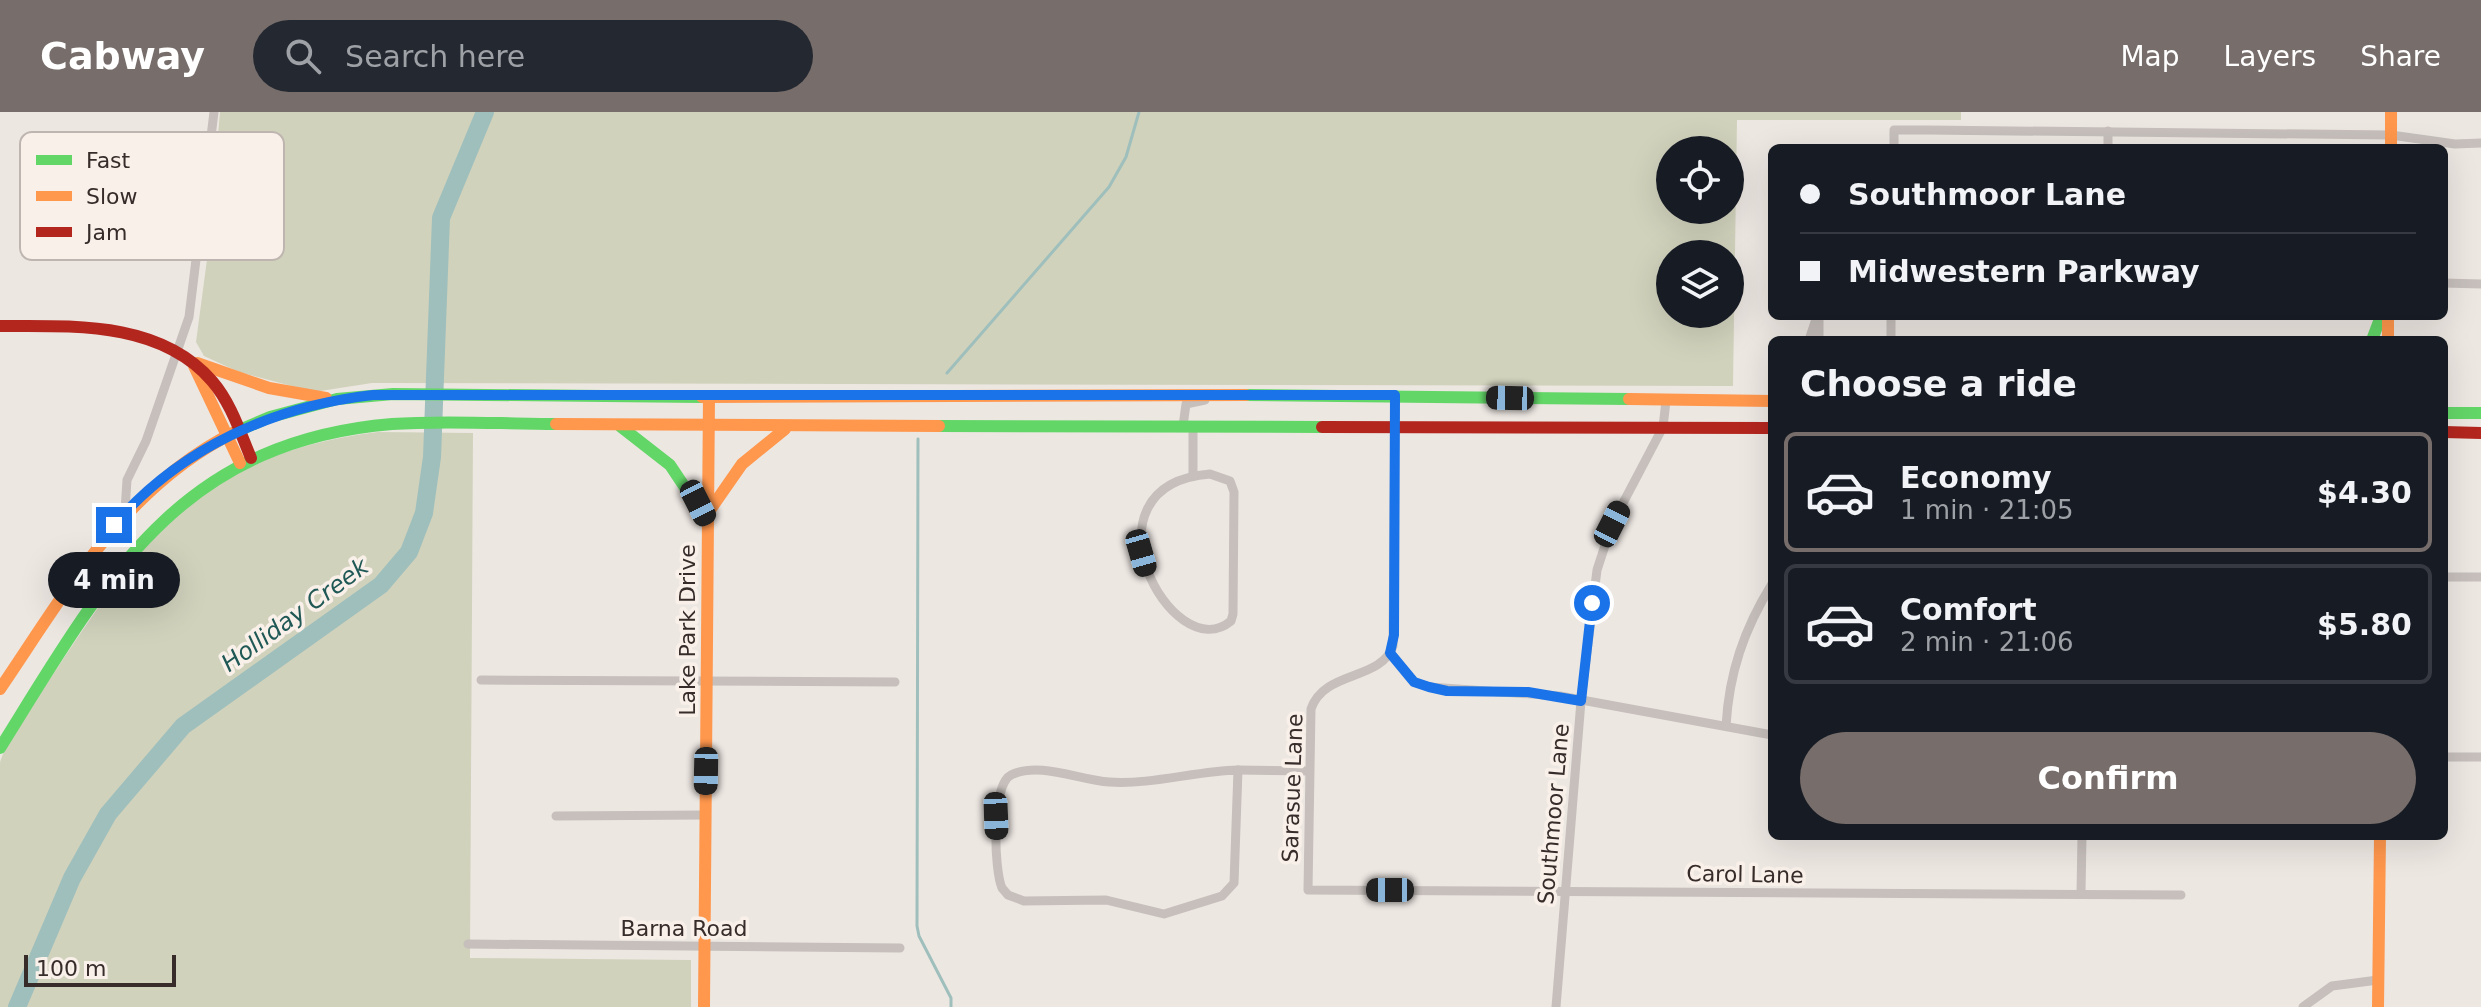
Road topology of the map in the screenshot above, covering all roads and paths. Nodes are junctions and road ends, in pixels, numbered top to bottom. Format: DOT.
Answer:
graph roads {
  1 [pos="214,112"];
  2 [pos="2391,112"];
  3 [pos="2108,131"];
  4 [pos="212,132"];
  5 [pos="2391,142"];
  6 [pos="2481,143"];
  7 [pos="1894,144"];
  8 [pos="2108,144"];
  9 [pos="197,260"];
  10 [pos="2448,283"];
  11 [pos="2481,284"];
  12 [pos="0,326"];
  13 [pos="186,360"];
  14 [pos="1395,395"];
  15 [pos="1253,396"];
  16 [pos="709,397"];
  17 [pos="337,399"];
  18 [pos="1666,401"];
  19 [pos="1768,401"];
  20 [pos="2448,413"];
  21 [pos="2481,413"];
  22 [pos="620,426"];
  23 [pos="1188,426"];
  24 [pos="1395,426"];
  25 [pos="709,427"];
  26 [pos="788,427"];
  27 [pos="1663,427"];
  28 [pos="1768,428"];
  29 [pos="2448,432"];
  30 [pos="233,433"];
  31 [pos="2481,433"];
  32 [pos="246,460"];
  33 [pos="1193,476"];
  34 [pos="125,511"];
  35 [pos="708,518"];
  36 [pos="2448,577"];
  37 [pos="2481,577"];
  38 [pos="1768,592"];
  39 [pos="1390,653"];
  40 [pos="481,680"];
  41 [pos="707,681"];
  42 [pos="895,682"];
  43 [pos="0,689"];
  44 [pos="1581,701"];
  45 [pos="1726,726"];
  46 [pos="1768,734"];
  47 [pos="0,748"];
  48 [pos="2448,757"];
  49 [pos="2481,757"];
  50 [pos="1238,770"];
  51 [pos="1309,771"];
  52 [pos="705,815"];
  53 [pos="556,816"];
  54 [pos="2082,840"];
  55 [pos="2380,840"];
  56 [pos="1308,890"];
  57 [pos="1565,892"];
  58 [pos="2081,893"];
  59 [pos="2181,895"];
  60 [pos="468,944"];
  61 [pos="705,946"];
  62 [pos="900,948"];
  63 [pos="2378,980"];
  64 [pos="704,1007"];
  65 [pos="1556,1007"];
  66 [pos="2303,1007"];
  67 [pos="2378,1007"];
  1 -- 4 [label="street"];
  2 -- 5 [label="main road"];
  3 -- 5 [label="street"];
  3 -- 7 [label="street"];
  3 -- 8 [label="street"];
  5 -- 6 [label="street"];
  9 -- 13 [label="street"];
  10 -- 11 [label="street"];
  12 -- 13 [label="main road"];
  13 -- 17 [label="main road"];
  13 -- 30 [label="main road"];
  13 -- 34 [label="street"];
  14 -- 15 [label="main road"];
  14 -- 18 [label="main road"];
  14 -- 24 [label="street"];
  15 -- 16 [label="main road"];
  15 -- 23 [label="street"];
  16 -- 17 [label="main road"];
  16 -- 25 [label="main road, Lake Park Drive"];
  17 -- 30 [label="main road"];
  18 -- 19 [label="main road"];
  18 -- 27 [label="street, Southmoor Lane"];
  20 -- 21 [label="main road"];
  22 -- 25 [label="main road"];
  22 -- 32 [label="main road"];
  22 -- 35 [label="main road"];
  23 -- 24 [label="main road"];
  23 -- 26 [label="main road"];
  23 -- 33 [label="street"];
  24 -- 27 [label="main road"];
  24 -- 39 [label="street"];
  25 -- 26 [label="main road"];
  25 -- 35 [label="main road, Lake Park Drive"];
  26 -- 35 [label="main road"];
  27 -- 28 [label="main road"];
  27 -- 44 [label="street, Southmoor Lane"];
  29 -- 31 [label="main road"];
  30 -- 32 [label="main road"];
  30 -- 34 [label="main road"];
  32 -- 47 [label="main road"];
  33 -- 33 [label="street"];
  34 -- 43 [label="main road"];
  35 -- 41 [label="main road, Lake Park Drive"];
  36 -- 37 [label="street"];
  38 -- 45 [label="street"];
  39 -- 44 [label="street"];
  39 -- 51 [label="street, Sarasue Lane"];
  40 -- 41 [label="street"];
  41 -- 42 [label="street"];
  41 -- 52 [label="main road, Lake Park Drive"];
  44 -- 45 [label="street"];
  44 -- 57 [label="street, Southmoor Lane"];
  45 -- 46 [label="street"];
  48 -- 49 [label="street"];
  50 -- 50 [label="street"];
  50 -- 51 [label="street"];
  51 -- 56 [label="street, Sarasue Lane"];
  52 -- 53 [label="street"];
  52 -- 61 [label="main road, Lake Park Drive"];
  54 -- 58 [label="street"];
  55 -- 63 [label="main road"];
  56 -- 57 [label="street, Carol Lane"];
  57 -- 58 [label="street, Carol Lane"];
  57 -- 65 [label="street, Southmoor Lane"];
  58 -- 59 [label="street, Carol Lane"];
  60 -- 61 [label="street, Barna Road"];
  61 -- 62 [label="street, Barna Road"];
  61 -- 64 [label="main road, Lake Park Drive"];
  63 -- 66 [label="street"];
  63 -- 67 [label="main road"];
}
